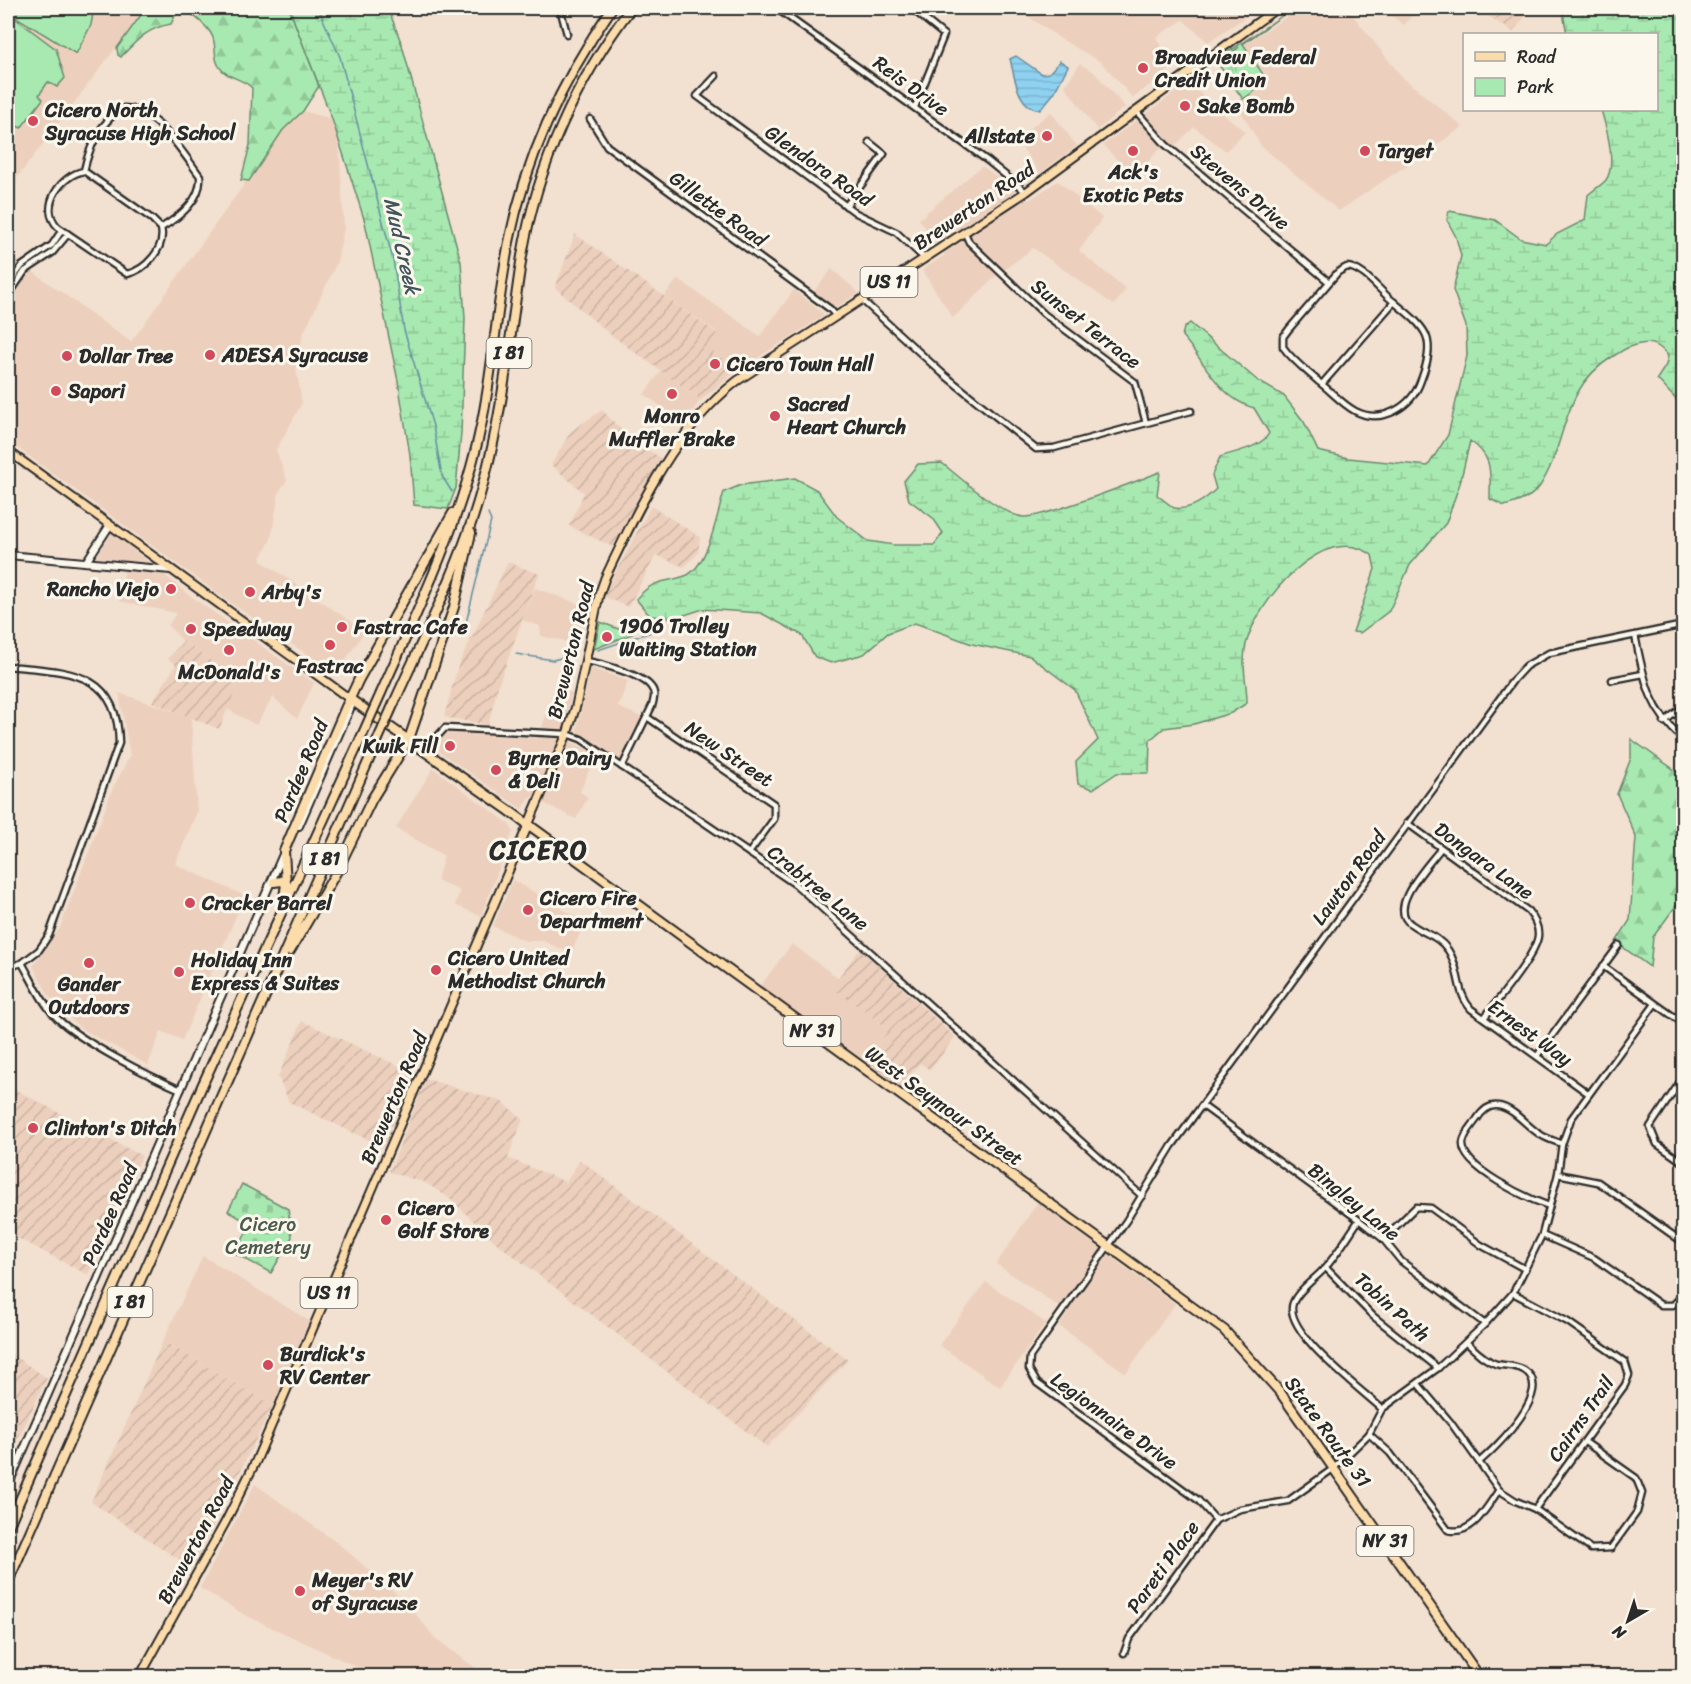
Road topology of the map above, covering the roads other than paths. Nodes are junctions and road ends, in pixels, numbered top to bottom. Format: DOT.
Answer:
graph roads {
  1 [pos="560,8"];
  2 [pos="612,8"];
  3 [pos="631,8"];
  4 [pos="776,8"];
  5 [pos="911,8"];
  6 [pos="1277,8"];
  7 [pos="567,34"];
  8 [pos="716,76"];
  9 [pos="915,107"];
  10 [pos="1136,111"];
  11 [pos="590,119"];
  12 [pos="869,142"];
  13 [pos="84,171"];
  14 [pos="1026,192"];
  15 [pos="846,206"];
  16 [pos="161,228"];
  17 [pos="62,230"];
  18 [pos="965,233"];
  19 [pos="68,234"];
  20 [pos="925,259"];
  21 [pos="1329,282"];
  22 [pos="8,285"];
  23 [pos="8,296"];
  24 [pos="862,300"];
  25 [pos="1394,302"];
  26 [pos="836,316"];
  27 [pos="1322,384"];
  28 [pos="1191,411"];
  29 [pos="1146,423"];
  30 [pos="8,451"];
  31 [pos="463,493"];
  32 [pos="474,513"];
  33 [pos="110,525"];
  34 [pos="8,555"];
  35 [pos="86,562"];
  36 [pos="172,570"];
  37 [pos="1683,625"];
  38 [pos="1635,635"];
  39 [pos="585,661"];
  40 [pos="8,666"];
  41 [pos="1643,674"];
  42 [pos="1612,680"];
  43 [pos="352,701"];
  44 [pos="1683,706"];
  45 [pos="647,717"];
  46 [pos="1664,722"];
  47 [pos="567,734"];
  48 [pos="409,739"];
  49 [pos="1683,740"];
  50 [pos="425,750"];
  51 [pos="622,767"];
  52 [pos="1407,824"];
  53 [pos="528,825"];
  54 [pos="1441,848"];
  55 [pos="749,853"];
  56 [pos="284,856"];
  57 [pos="286,884"];
  58 [pos="272,886"];
  59 [pos="275,928"];
  60 [pos="1619,945"];
  61 [pos="22,963"];
  62 [pos="1603,966"];
  63 [pos="8,968"];
  64 [pos="277,973"];
  65 [pos="1655,1004"];
  66 [pos="1484,1018"];
  67 [pos="1683,1024"];
  68 [pos="1537,1056"];
  69 [pos="1683,1076"];
  70 [pos="181,1090"];
  71 [pos="1589,1094"];
  72 [pos="1203,1106"];
  73 [pos="1562,1144"];
  74 [pos="1683,1163"];
  75 [pos="1558,1174"];
  76 [pos="1142,1196"];
  77 [pos="1549,1206"];
  78 [pos="1359,1220"];
  79 [pos="1542,1236"];
  80 [pos="1383,1239"];
  81 [pos="1683,1243"];
  82 [pos="1108,1245"];
  83 [pos="1326,1268"];
  84 [pos="1525,1269"];
  85 [pos="1513,1293"];
  86 [pos="1683,1294"];
  87 [pos="1485,1324"];
  88 [pos="1466,1342"];
  89 [pos="1438,1368"];
  90 [pos="1418,1384"];
  91 [pos="1382,1409"];
  92 [pos="1369,1434"];
  93 [pos="1585,1442"];
  94 [pos="1479,1462"];
  95 [pos="1334,1468"];
  96 [pos="8,1486"];
  97 [pos="1499,1490"];
  98 [pos="1535,1509"];
  99 [pos="1216,1520"];
  100 [pos="8,1527"];
  101 [pos="8,1582"];
  102 [pos="1124,1653"];
  103 [pos="140,1677"];
  104 [pos="1479,1677"];
  1 -- 7 [label="street"];
  2 -- 31 [label="highway, I 81"];
  3 -- 32 [label="highway, I 81"];
  4 -- 9 [label="street, Reis Drive"];
  5 -- 9 [label="street"];
  6 -- 10 [label="main road, Brewerton Road / US 11"];
  8 -- 15 [label="street, Glendora Road"];
  9 -- 14 [label="street, Reis Drive"];
  10 -- 14 [label="main road, Brewerton Road / US 11"];
  10 -- 21 [label="street, Stevens Drive"];
  11 -- 26 [label="street, Gillette Road"];
  12 -- 15 [label="street"];
  13 -- 16 [label="street"];
  13 -- 16 [label="street"];
  13 -- 17 [label="street"];
  14 -- 18 [label="main road, Brewerton Road / US 11"];
  15 -- 20 [label="street, Glendora Road"];
  16 -- 19 [label="street"];
  17 -- 19 [label="street"];
  17 -- 22 [label="street"];
  18 -- 20 [label="main road, Brewerton Road / US 11"];
  18 -- 29 [label="street, Sunset Terrace"];
  19 -- 23 [label="street"];
  20 -- 24 [label="main road, Brewerton Road / US 11"];
  21 -- 25 [label="street"];
  21 -- 27 [label="street"];
  24 -- 26 [label="main road, Brewerton Road / US 11"];
  24 -- 29 [label="street"];
  25 -- 27 [label="street"];
  25 -- 27 [label="street"];
  26 -- 39 [label="main road, Brewerton Road / US 11"];
  28 -- 29 [label="street"];
  30 -- 33 [label="main road, NY 31"];
  31 -- 43 [label="highway, Pardee Road"];
  31 -- 59 [label="highway, I 81, bridge"];
  32 -- 48 [label="highway"];
  32 -- 64 [label="highway, I 81, bridge"];
  33 -- 35 [label="street"];
  33 -- 36 [label="main road, NY 31"];
  34 -- 35 [label="street"];
  35 -- 36 [label="street"];
  36 -- 43 [label="main road, NY 31"];
  37 -- 38 [label="street, Lawton Road"];
  38 -- 41 [label="street"];
  38 -- 52 [label="street, Lawton Road"];
  39 -- 45 [label="street"];
  39 -- 47 [label="main road, Brewerton Road / US 11"];
  40 -- 61 [label="street"];
  41 -- 42 [label="street"];
  41 -- 46 [label="street"];
  43 -- 48 [label="highway, NY 31"];
  43 -- 56 [label="highway, Pardee Road"];
  44 -- 46 [label="street"];
  45 -- 51 [label="street"];
  45 -- 55 [label="street, New Street"];
  46 -- 49 [label="street"];
  47 -- 50 [label="street, Crabtree Lane"];
  47 -- 51 [label="street, Crabtree Lane"];
  47 -- 53 [label="main road, Brewerton Road / US 11"];
  48 -- 50 [label="highway, NY 31"];
  48 -- 64 [label="highway"];
  50 -- 53 [label="highway, NY 31"];
  51 -- 55 [label="street, Crabtree Lane"];
  52 -- 54 [label="street, Dongara Lane"];
  52 -- 72 [label="street, Lawton Road"];
  53 -- 82 [label="highway, West Seymour Street / NY 31"];
  53 -- 103 [label="main road, Brewerton Road / US 11"];
  54 -- 66 [label="street, Ernest Way"];
  54 -- 66 [label="street, Dongara Lane"];
  55 -- 76 [label="street, Crabtree Lane"];
  56 -- 57 [label="highway"];
  56 -- 58 [label="street, Pardee Road"];
  57 -- 58 [label="highway"];
  57 -- 59 [label="highway"];
  58 -- 70 [label="street, Pardee Road"];
  59 -- 100 [label="highway, I 81"];
  60 -- 62 [label="street"];
  61 -- 63 [label="street"];
  61 -- 70 [label="street"];
  62 -- 65 [label="street"];
  62 -- 68 [label="street"];
  64 -- 101 [label="highway, I 81"];
  65 -- 67 [label="street"];
  65 -- 71 [label="street"];
  66 -- 68 [label="street, Ernest Way"];
  68 -- 71 [label="street, Ernest Way"];
  69 -- 74 [label="street"];
  70 -- 96 [label="street, Pardee Road"];
  71 -- 73 [label="street"];
  72 -- 76 [label="street, Lawton Road"];
  72 -- 78 [label="street, Bingley Lane"];
  73 -- 75 [label="street"];
  73 -- 77 [label="street"];
  75 -- 77 [label="street"];
  75 -- 81 [label="street"];
  76 -- 82 [label="street, Lawton Road"];
  77 -- 79 [label="street"];
  78 -- 80 [label="street, Bingley Lane"];
  78 -- 83 [label="street"];
  79 -- 84 [label="street"];
  79 -- 86 [label="street"];
  80 -- 84 [label="street"];
  80 -- 87 [label="street, Bingley Lane"];
  82 -- 95 [label="highway, State Route 31 / NY 31"];
  82 -- 99 [label="street, Legionnaire Drive"];
  83 -- 89 [label="street, Tobin Path"];
  83 -- 91 [label="street"];
  84 -- 85 [label="street"];
  85 -- 87 [label="street"];
  85 -- 93 [label="street, Cairns Trail"];
  87 -- 88 [label="street"];
  88 -- 89 [label="street"];
  88 -- 94 [label="street"];
  89 -- 90 [label="street"];
  90 -- 91 [label="street"];
  90 -- 94 [label="street"];
  91 -- 92 [label="street, Pareti Place"];
  92 -- 95 [label="street, Pareti Place"];
  92 -- 97 [label="street"];
  93 -- 98 [label="street, Cairns Trail"];
  93 -- 98 [label="street"];
  94 -- 97 [label="street"];
  95 -- 99 [label="street, Pareti Place"];
  95 -- 104 [label="highway, State Route 31 / NY 31"];
  97 -- 98 [label="street"];
  99 -- 102 [label="street, Pareti Place"];
}
